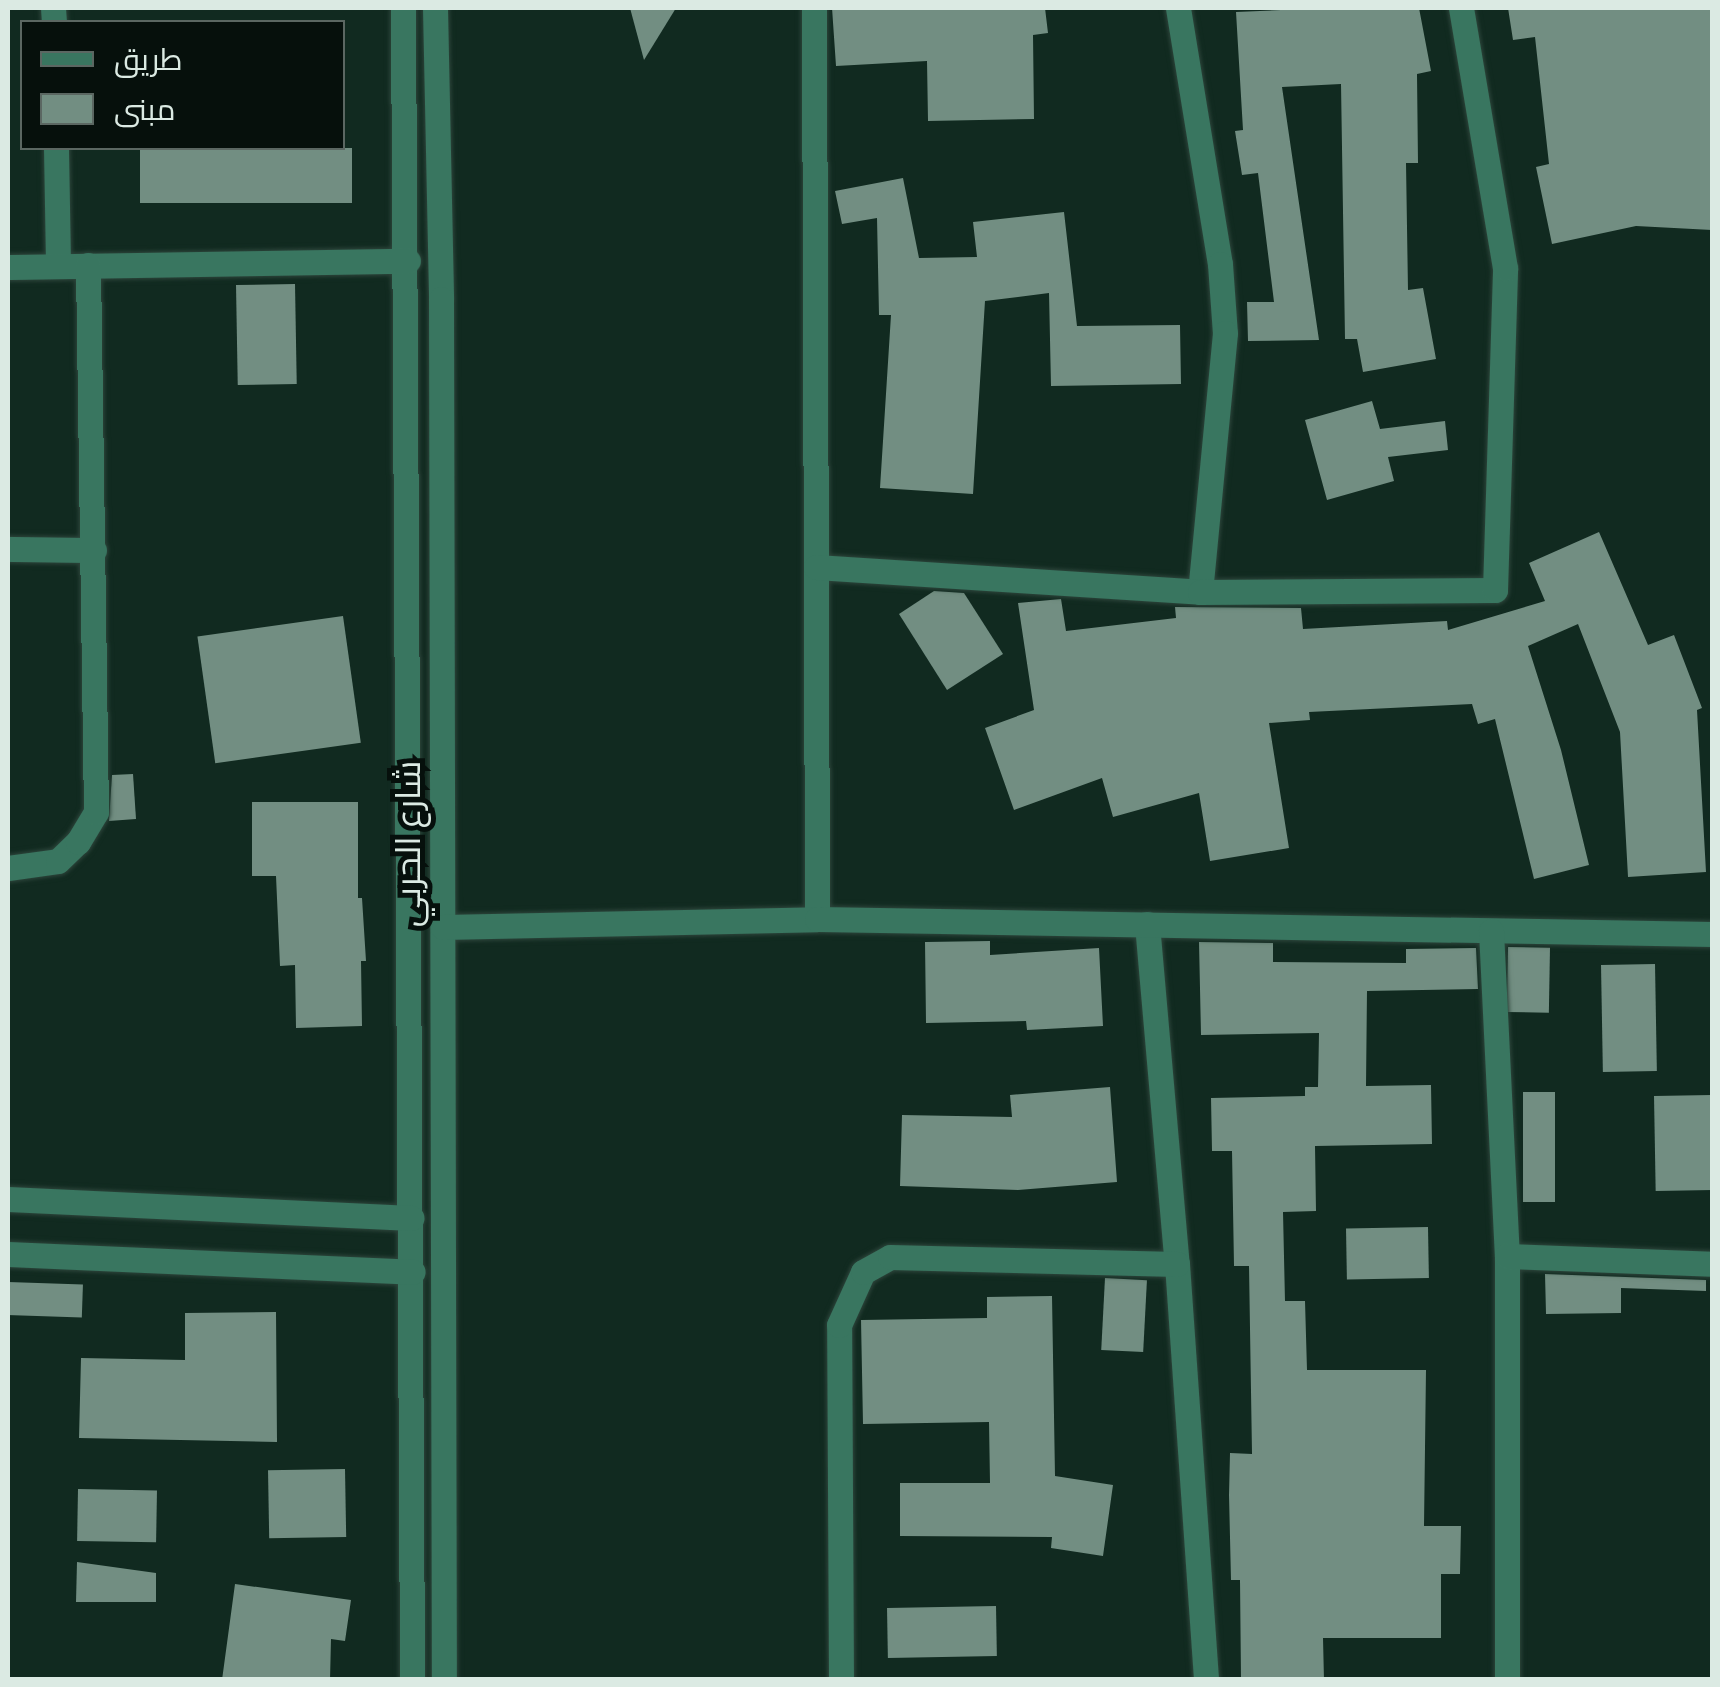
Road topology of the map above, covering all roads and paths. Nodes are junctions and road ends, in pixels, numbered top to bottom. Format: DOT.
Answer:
graph roads {
  1 [pos="403,8"];
  2 [pos="435,8"];
  3 [pos="814,8"];
  4 [pos="1178,8"];
  5 [pos="1461,8"];
  6 [pos="56,150"];
  7 [pos="408,261"];
  8 [pos="88,264"];
  9 [pos="58,266"];
  10 [pos="8,267"];
  11 [pos="8,549"];
  12 [pos="94,550"];
  13 [pos="816,568"];
  14 [pos="1200,592"];
  15 [pos="8,868"];
  16 [pos="816,920"];
  17 [pos="1147,924"];
  18 [pos="443,926"];
  19 [pos="1492,932"];
  20 [pos="1712,934"];
  21 [pos="8,1199"];
  22 [pos="412,1218"];
  23 [pos="8,1254"];
  24 [pos="1507,1256"];
  25 [pos="1177,1264"];
  26 [pos="1712,1264"];
  27 [pos="413,1272"];
  28 [pos="412,1680"];
  29 [pos="444,1680"];
  30 [pos="841,1680"];
  31 [pos="1206,1680"];
  32 [pos="1507,1680"];
  1 -- 7 [label="street, شارع الحربي"];
  2 -- 18 [label="street, شارع الحربي"];
  3 -- 13 [label="street"];
  4 -- 14 [label="street"];
  5 -- 14 [label="street"];
  6 -- 9 [label="street"];
  7 -- 8 [label="street"];
  7 -- 22 [label="street, شارع الحربي"];
  8 -- 9 [label="street"];
  8 -- 12 [label="street"];
  9 -- 10 [label="street"];
  11 -- 12 [label="street"];
  12 -- 15 [label="street"];
  13 -- 14 [label="street"];
  13 -- 16 [label="street"];
  16 -- 17 [label="street"];
  16 -- 18 [label="street"];
  17 -- 19 [label="street"];
  17 -- 25 [label="street"];
  18 -- 29 [label="street, شارع الحربي"];
  19 -- 20 [label="street"];
  19 -- 24 [label="street"];
  21 -- 22 [label="street"];
  22 -- 27 [label="street, شارع الحربي"];
  23 -- 27 [label="street"];
  24 -- 26 [label="street"];
  24 -- 32 [label="street"];
  25 -- 30 [label="street"];
  25 -- 31 [label="street"];
  27 -- 28 [label="street, شارع الحربي"];
}
